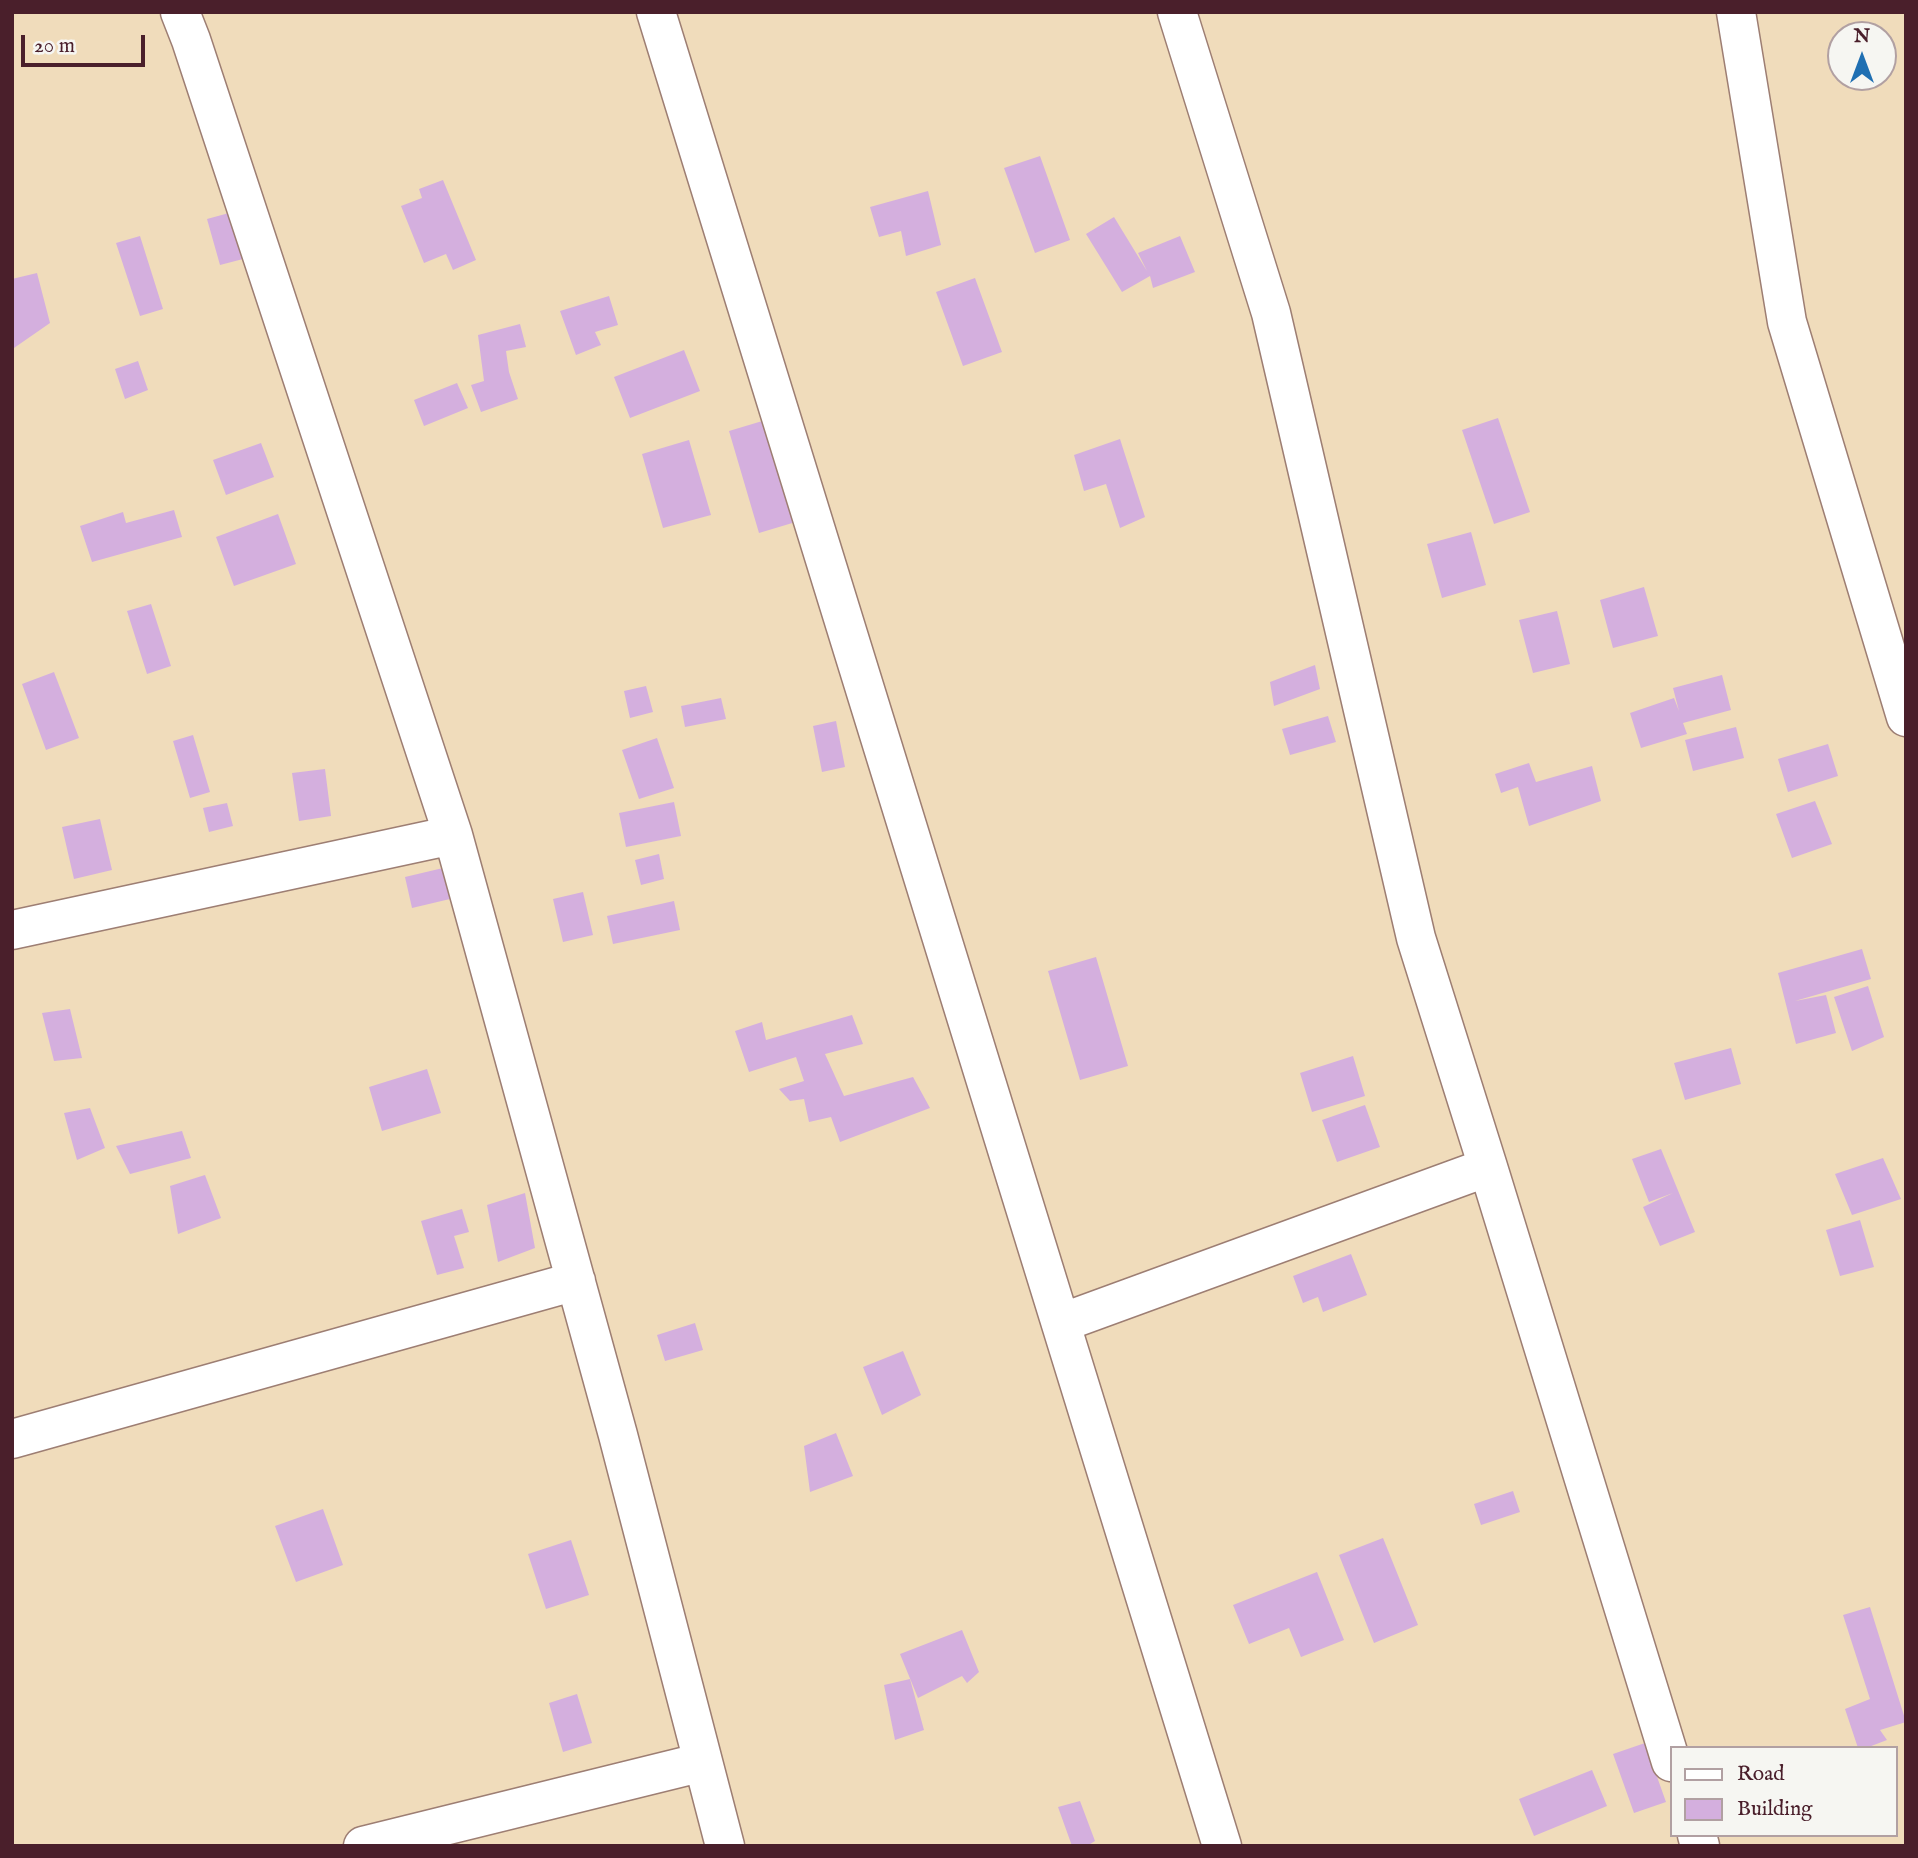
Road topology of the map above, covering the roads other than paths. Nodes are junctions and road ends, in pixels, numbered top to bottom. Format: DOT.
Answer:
graph roads {
  1 [pos="180,12"];
  2 [pos="656,12"];
  3 [pos="1177,12"];
  4 [pos="1735,12"];
  5 [pos="1892,627"];
  6 [pos="1906,717"];
  7 [pos="453,835"];
  8 [pos="12,930"];
  9 [pos="1488,1167"];
  10 [pos="576,1281"];
  11 [pos="1061,1323"];
  12 [pos="12,1438"];
  13 [pos="1670,1759"];
  14 [pos="704,1762"];
  15 [pos="363,1846"];
  16 [pos="725,1846"];
  17 [pos="1222,1846"];
  1 -- 7 [label="street"];
  2 -- 11 [label="street"];
  3 -- 9 [label="street"];
  4 -- 5 [label="street"];
  5 -- 6 [label="street"];
  7 -- 8 [label="street"];
  7 -- 10 [label="street"];
  9 -- 11 [label="street"];
  9 -- 13 [label="street"];
  10 -- 12 [label="street"];
  10 -- 14 [label="street"];
  11 -- 17 [label="street"];
  14 -- 15 [label="street"];
  14 -- 16 [label="street"];
}
